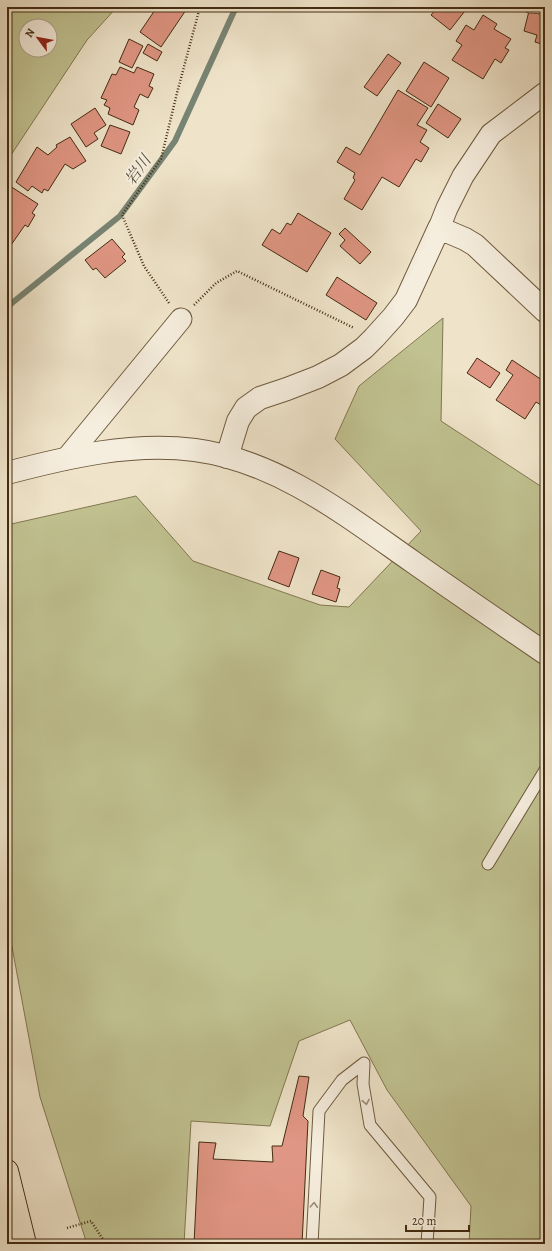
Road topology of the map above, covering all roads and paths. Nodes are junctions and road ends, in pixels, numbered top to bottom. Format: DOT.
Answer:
graph roads {
  1 [pos="200,7"];
  2 [pos="529,7"];
  3 [pos="545,8"];
  4 [pos="545,93"];
  5 [pos="439,228"];
  6 [pos="545,311"];
  7 [pos="181,319"];
  8 [pos="374,338"];
  9 [pos="227,457"];
  10 [pos="66,459"];
  11 [pos="7,473"];
  12 [pos="545,653"];
  13 [pos="545,770"];
  14 [pos="488,864"];
  15 [pos="7,1171"];
  16 [pos="68,1228"];
  17 [pos="25,1244"];
  18 [pos="106,1244"];
  19 [pos="312,1244"];
  20 [pos="427,1244"];
  1 -- 7 [label="path"];
  2 -- 3 [label="lane"];
  4 -- 5 [label="street"];
  5 -- 6 [label="street"];
  5 -- 8 [label="street"];
  7 -- 8 [label="path"];
  7 -- 10 [label="street"];
  8 -- 9 [label="street"];
  9 -- 10 [label="street"];
  9 -- 12 [label="street"];
  10 -- 11 [label="street"];
  13 -- 14 [label="lane"];
  15 -- 17 [label="highway"];
  16 -- 18 [label="path"];
  19 -- 20 [label="lane, one-way"];
}
